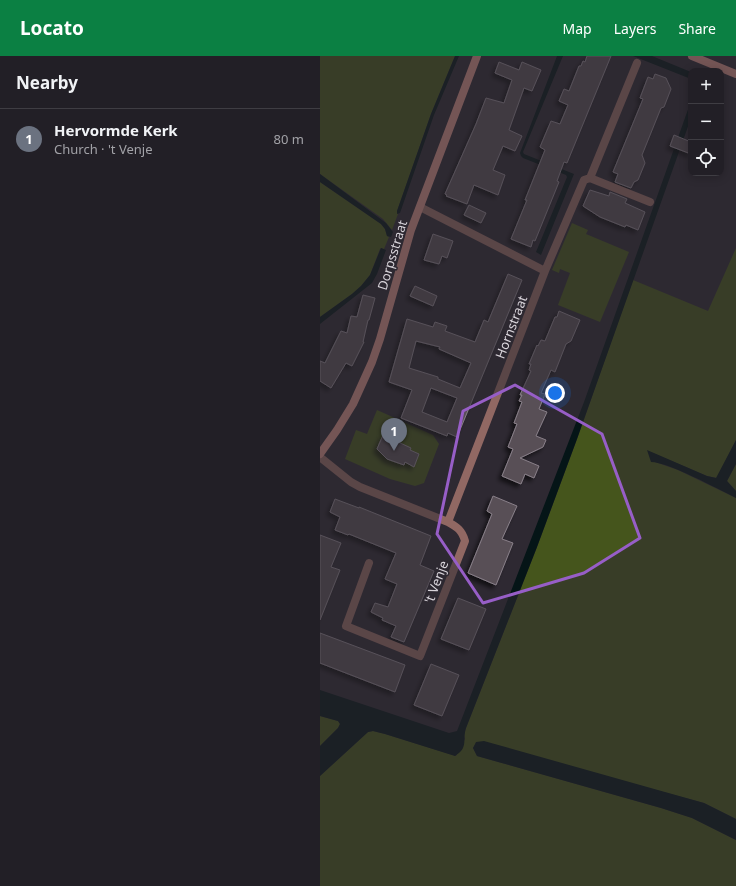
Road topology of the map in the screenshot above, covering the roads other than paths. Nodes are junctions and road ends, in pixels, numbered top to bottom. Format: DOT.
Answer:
graph roads {
  1 [pos="477,56"];
  2 [pos="692,56"];
  3 [pos="636,63"];
  4 [pos="736,74"];
  5 [pos="590,178"];
  6 [pos="650,202"];
  7 [pos="420,207"];
  8 [pos="545,272"];
  9 [pos="320,456"];
  10 [pos="448,522"];
  11 [pos="369,563"];
  1 -- 7 [label="street, Dorpsstraat"];
  2 -- 4 [label="street"];
  3 -- 5 [label="street, Hornstraat"];
  5 -- 6 [label="street"];
  5 -- 8 [label="street, Hornstraat"];
  7 -- 8 [label="street"];
  7 -- 9 [label="street, Dorpsstraat"];
  8 -- 10 [label="street, Hornstraat"];
  9 -- 10 [label="street, 't Venje"];
  10 -- 11 [label="street, 't Venje"];
}
